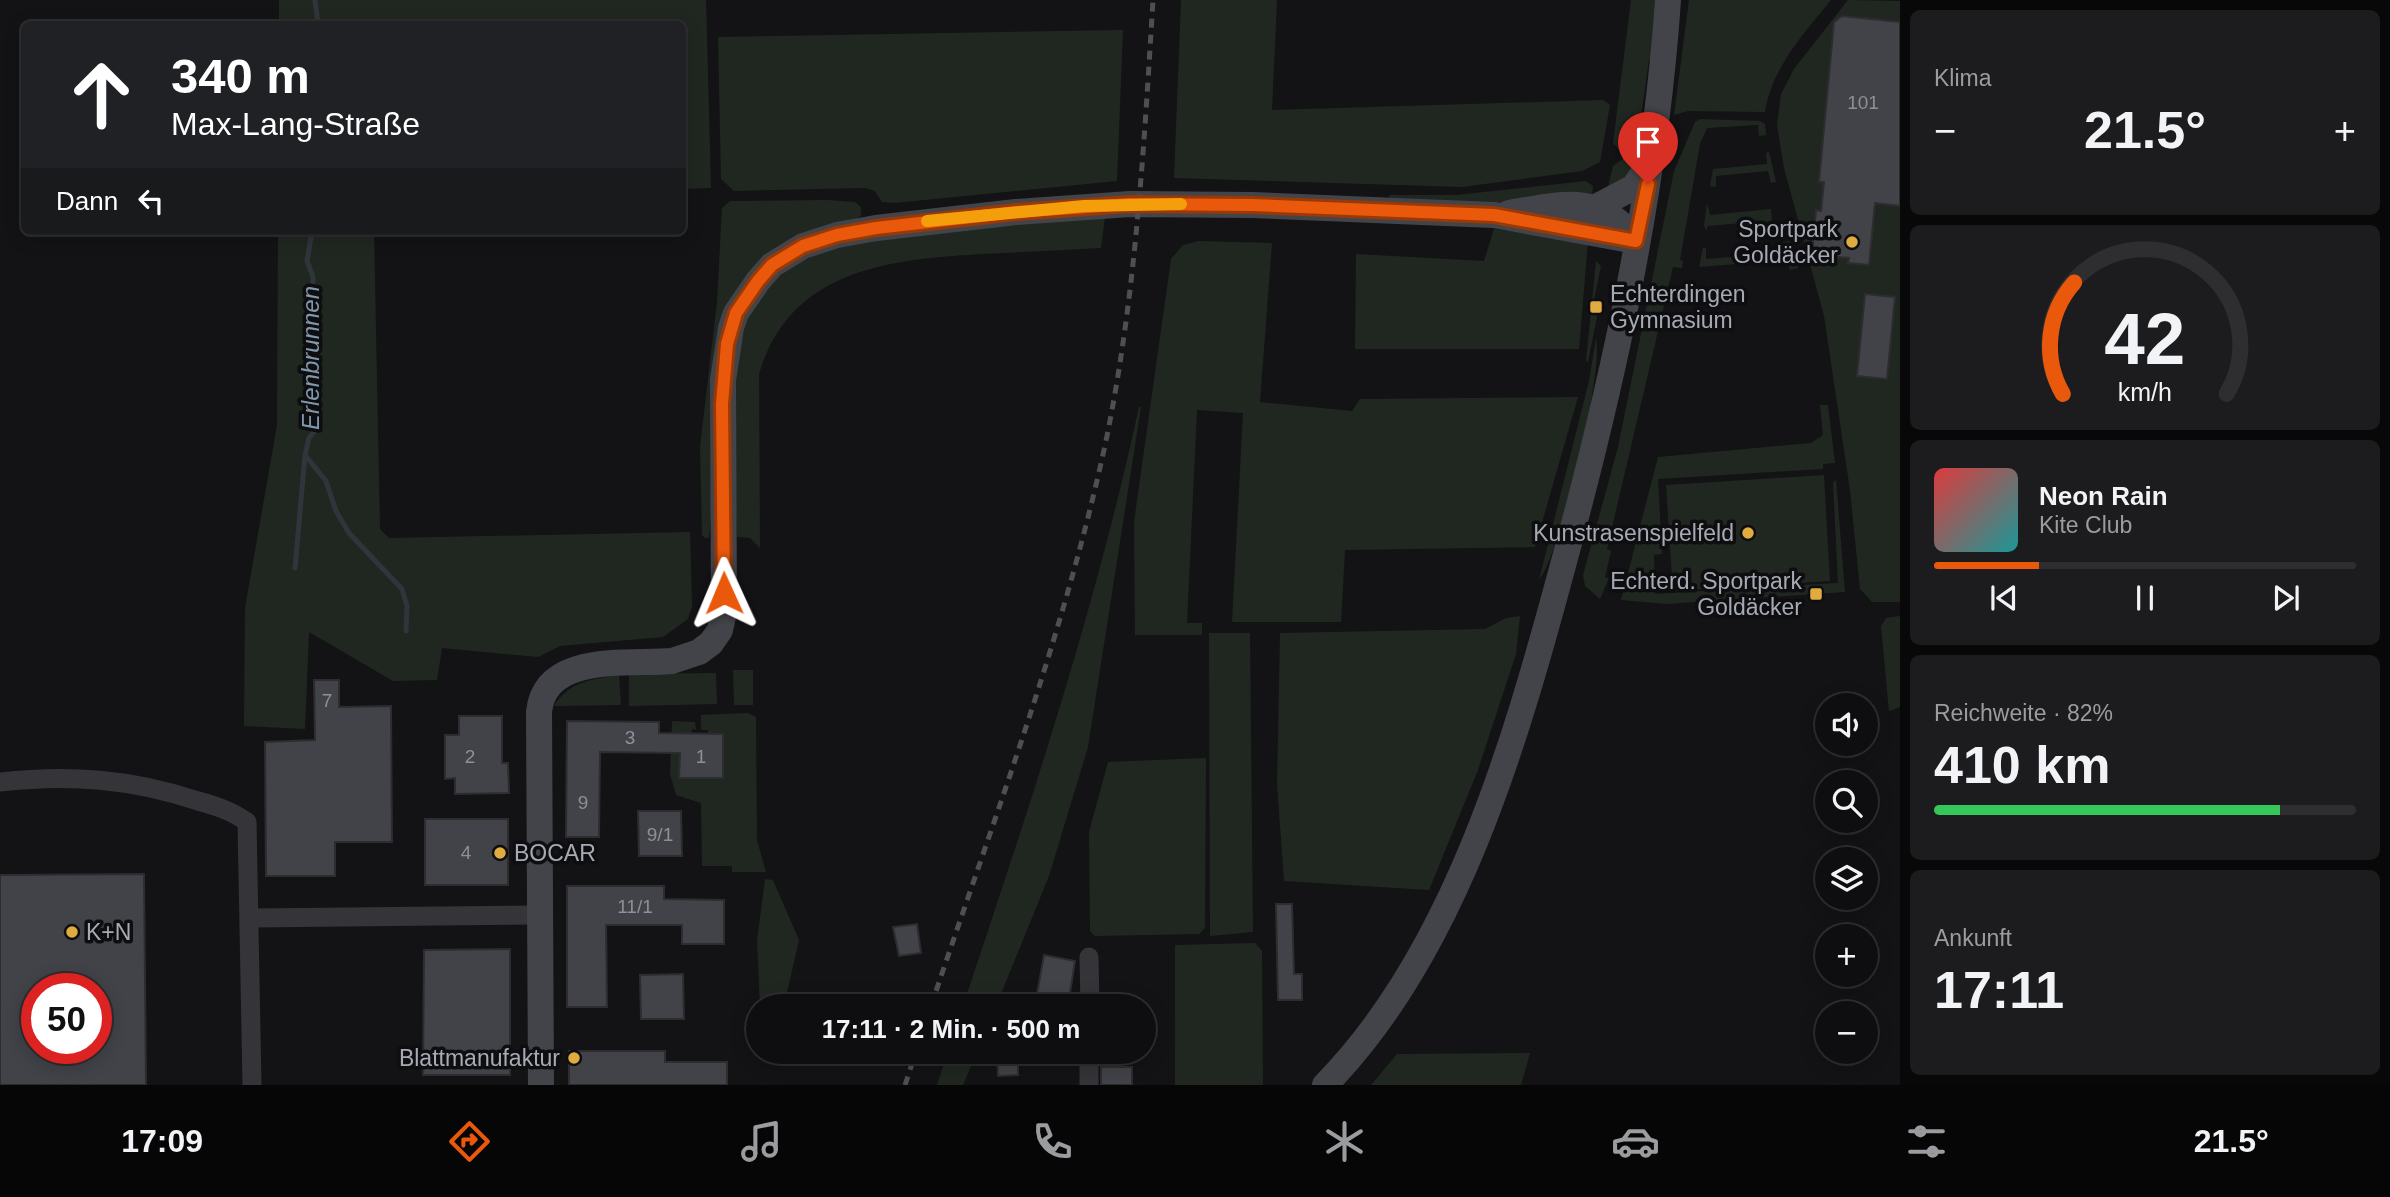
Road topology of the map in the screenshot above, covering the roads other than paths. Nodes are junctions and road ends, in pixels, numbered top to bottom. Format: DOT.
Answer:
graph roads {
  1 [pos="1668,0"];
  2 [pos="1651,161"];
  3 [pos="1596,207"];
  4 [pos="1494,215"];
  5 [pos="1636,241"];
  6 [pos="0,782"];
  7 [pos="539,915"];
  8 [pos="249,918"];
  9 [pos="1089,957"];
  10 [pos="1090,994"];
  11 [pos="1089,1064"];
  12 [pos="252,1085"];
  13 [pos="541,1085"];
  14 [pos="1089,1085"];
  15 [pos="1325,1085"];
  1 -- 2 [label="main road"];
  2 -- 3 [label="main road"];
  2 -- 5 [label="main road"];
  3 -- 4 [label="main road"];
  3 -- 5 [label="main road"];
  4 -- 5 [label="main road"];
  4 -- 7 [label="main road"];
  5 -- 15 [label="main road"];
  6 -- 8 [label="street"];
  7 -- 8 [label="street"];
  7 -- 13 [label="main road"];
  8 -- 12 [label="street"];
  9 -- 10 [label="street"];
  11 -- 14 [label="street"];
}
